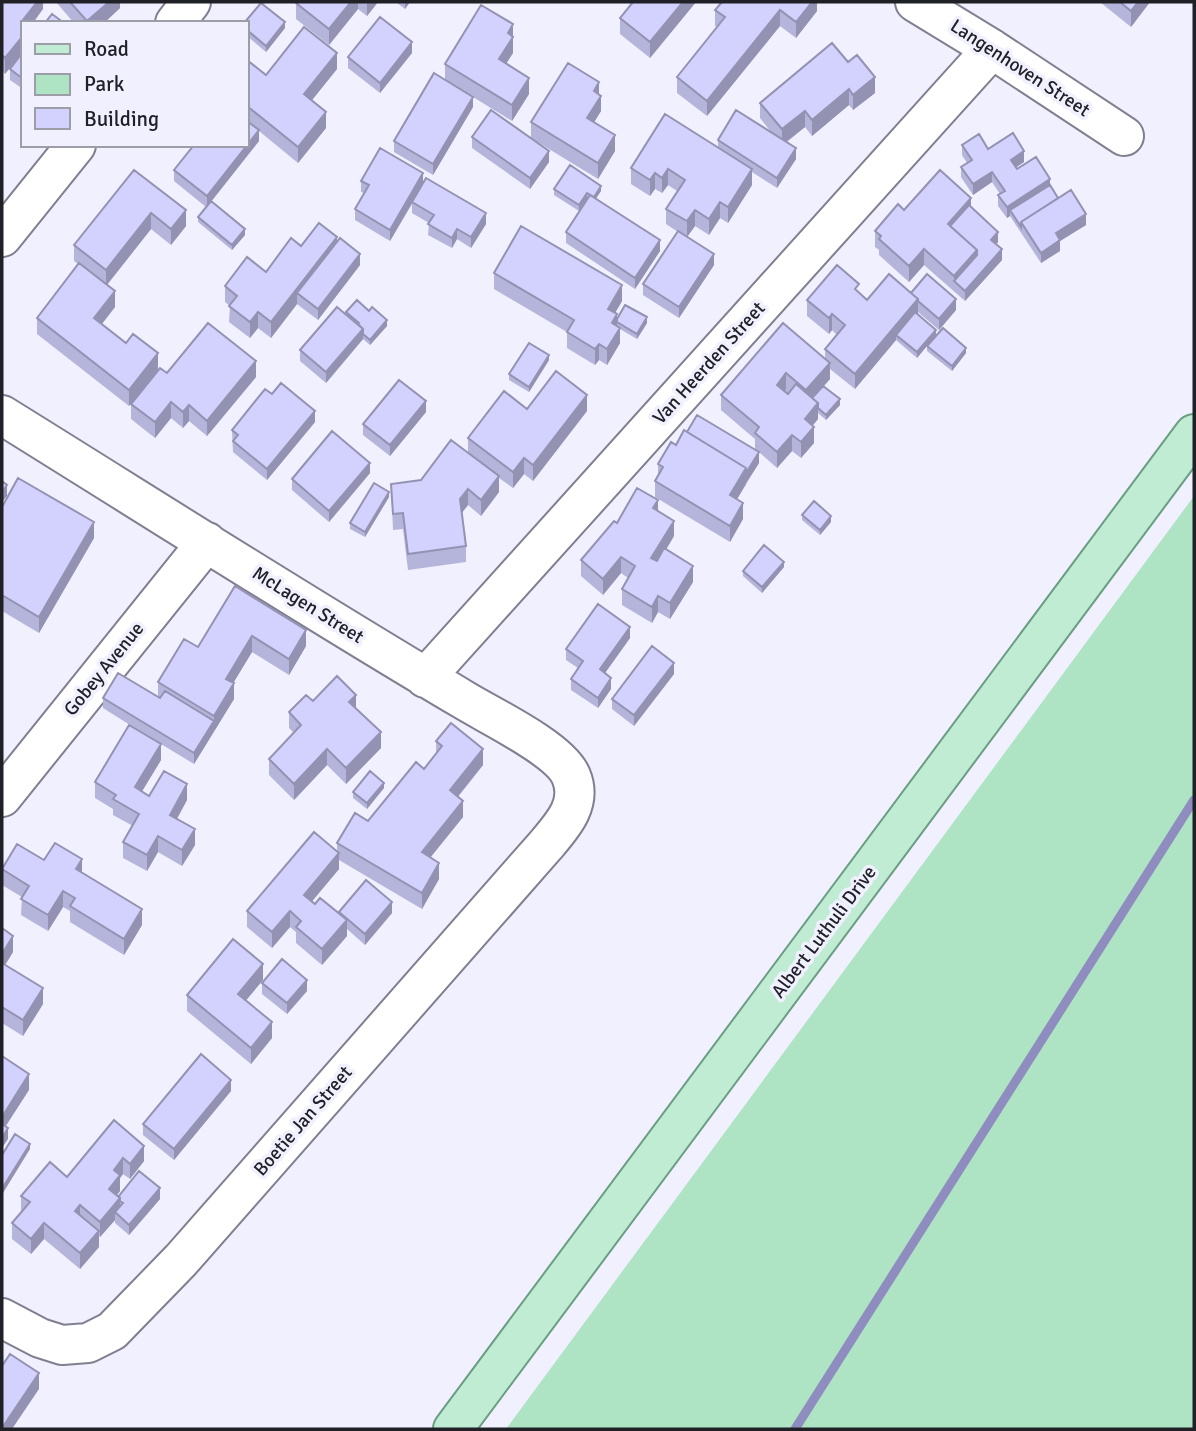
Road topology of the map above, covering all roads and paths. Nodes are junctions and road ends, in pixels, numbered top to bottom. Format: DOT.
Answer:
graph roads {
  1 [pos="191,2"];
  2 [pos="915,2"];
  3 [pos="176,21"];
  4 [pos="992,49"];
  5 [pos="1124,136"];
  6 [pos="74,147"];
  7 [pos="2,237"];
  8 [pos="2,415"];
  9 [pos="1194,434"];
  10 [pos="207,542"];
  11 [pos="425,678"];
  12 [pos="2,797"];
  13 [pos="568,819"];
  14 [pos="2,1318"];
  15 [pos="453,1429"];
  1 -- 3 [label="street"];
  2 -- 4 [label="street, Langenhoven Street"];
  4 -- 5 [label="street, Langenhoven Street"];
  4 -- 11 [label="street, Van Heerden Street"];
  6 -- 7 [label="street"];
  8 -- 10 [label="street, McLagen Street"];
  9 -- 15 [label="main road, Albert Luthuli Drive"];
  10 -- 11 [label="street, McLagen Street"];
  10 -- 12 [label="street, Gobey Avenue"];
  11 -- 13 [label="street, McLagen Street"];
  13 -- 14 [label="street, Boetie Jan Street"];
}
